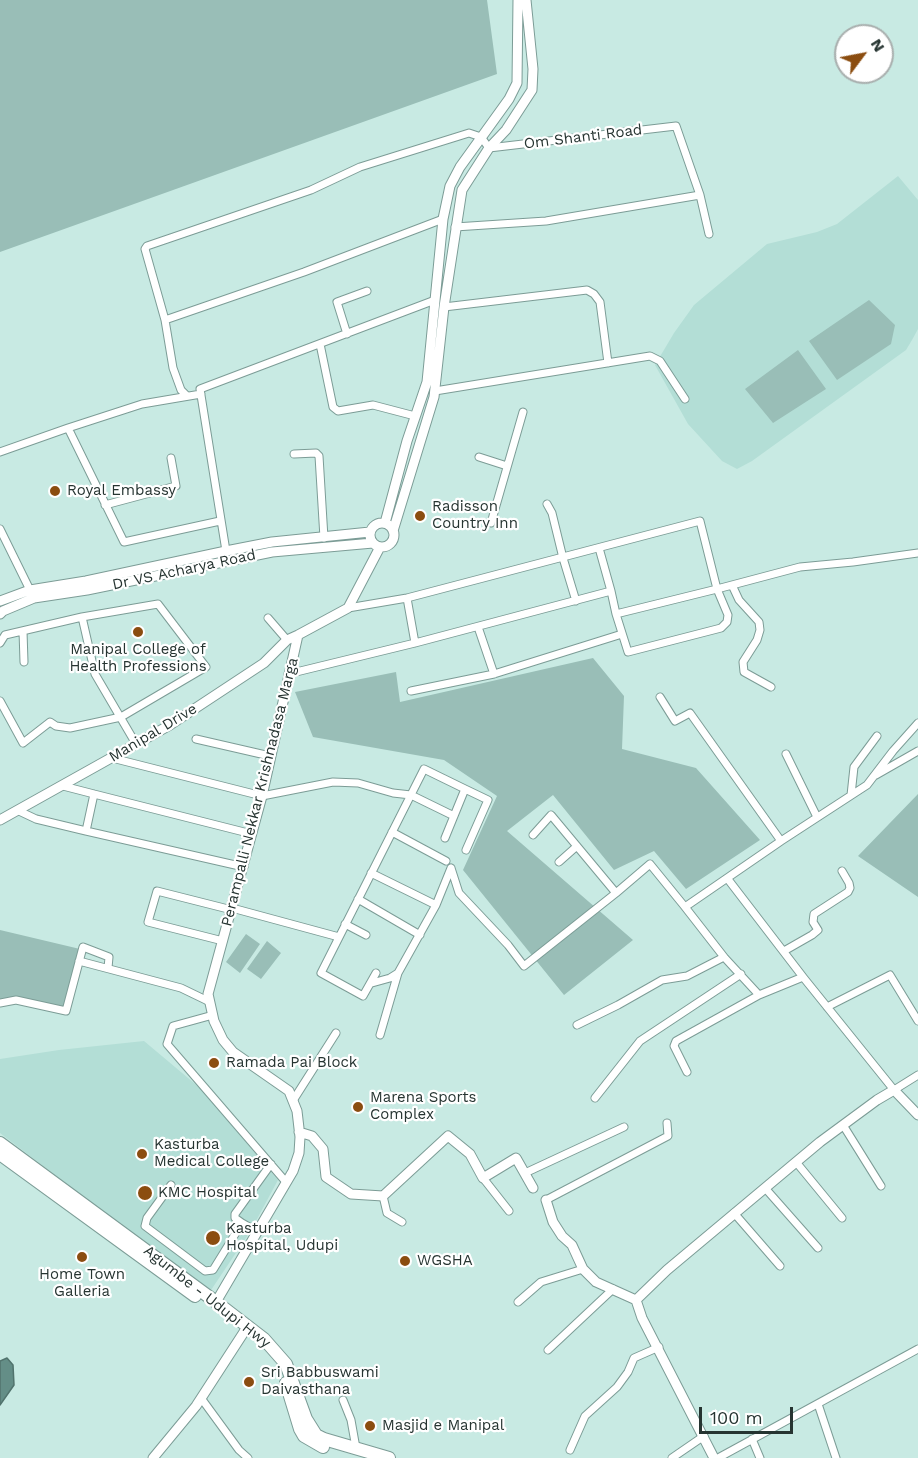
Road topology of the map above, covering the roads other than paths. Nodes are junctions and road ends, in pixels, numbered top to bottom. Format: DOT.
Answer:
graph roads {
  1 [pos="518,0"];
  2 [pos="526,0"];
  3 [pos="481,137"];
  4 [pos="489,148"];
  5 [pos="700,195"];
  6 [pos="442,219"];
  7 [pos="455,227"];
  8 [pos="709,234"];
  9 [pos="367,291"];
  10 [pos="435,300"];
  11 [pos="444,307"];
  12 [pos="165,320"];
  13 [pos="347,334"];
  14 [pos="320,344"];
  15 [pos="608,363"];
  16 [pos="435,391"];
  17 [pos="201,394"];
  18 [pos="187,396"];
  19 [pos="685,399"];
  20 [pos="522,412"];
  21 [pos="415,416"];
  22 [pos="68,428"];
  23 [pos="0,452"];
  24 [pos="294,454"];
  25 [pos="479,457"];
  26 [pos="171,458"];
  27 [pos="507,466"];
  28 [pos="547,504"];
  29 [pos="105,505"];
  30 [pos="220,521"];
  31 [pos="491,523"];
  32 [pos="386,524"];
  33 [pos="0,529"];
  34 [pos="393,531"];
  35 [pos="370,532"];
  36 [pos="324,538"];
  37 [pos="377,545"];
  38 [pos="599,548"];
  39 [pos="226,551"];
  40 [pos="918,553"];
  41 [pos="562,558"];
  42 [pos="732,585"];
  43 [pos="87,586"];
  44 [pos="717,589"];
  45 [pos="30,590"];
  46 [pos="611,591"];
  47 [pos="407,598"];
  48 [pos="0,601"];
  49 [pos="576,601"];
  50 [pos="348,608"];
  51 [pos="0,614"];
  52 [pos="616,614"];
  53 [pos="82,616"];
  54 [pos="268,618"];
  55 [pos="478,627"];
  56 [pos="23,631"];
  57 [pos="622,634"];
  58 [pos="298,635"];
  59 [pos="287,640"];
  60 [pos="0,643"];
  61 [pos="415,643"];
  62 [pos="24,662"];
  63 [pos="288,674"];
  64 [pos="494,674"];
  65 [pos="771,687"];
  66 [pos="411,691"];
  67 [pos="660,697"];
  68 [pos="0,701"];
  69 [pos="121,717"];
  70 [pos="918,723"];
  71 [pos="877,736"];
  72 [pos="196,740"];
  73 [pos="136,744"];
  74 [pos="918,751"];
  75 [pos="786,754"];
  76 [pos="270,756"];
  77 [pos="112,758"];
  78 [pos="873,777"];
  79 [pos="63,786"];
  80 [pos="465,789"];
  81 [pos="94,794"];
  82 [pos="411,795"];
  83 [pos="851,795"];
  84 [pos="262,796"];
  85 [pos="19,811"];
  86 [pos="454,816"];
  87 [pos="817,818"];
  88 [pos="0,820"];
  89 [pos="86,831"];
  90 [pos="392,832"];
  91 [pos="252,834"];
  92 [pos="533,835"];
  93 [pos="445,838"];
  94 [pos="781,841"];
  95 [pos="577,846"];
  96 [pos="466,850"];
  97 [pos="446,861"];
  98 [pos="559,862"];
  99 [pos="244,867"];
  100 [pos="842,871"];
  101 [pos="371,873"];
  102 [pos="727,878"];
  103 [pos="616,893"];
  104 [pos="358,898"];
  105 [pos="436,906"];
  106 [pos="685,907"];
  107 [pos="232,909"];
  108 [pos="345,924"];
  109 [pos="366,935"];
  110 [pos="420,935"];
  111 [pos="339,937"];
  112 [pos="224,941"];
  113 [pos="784,951"];
  114 [pos="724,957"];
  115 [pos="79,962"];
  116 [pos="108,968"];
  117 [pos="376,973"];
  118 [pos="398,973"];
  119 [pos="741,974"];
  120 [pos="803,977"];
  121 [pos="372,982"];
  122 [pos="759,994"];
  123 [pos="210,1002"];
  124 [pos="0,1003"];
  125 [pos="827,1007"];
  126 [pos="213,1016"];
  127 [pos="918,1021"];
  128 [pos="577,1025"];
  129 [pos="336,1033"];
  130 [pos="380,1035"];
  131 [pos="687,1071"];
  132 [pos="918,1075"];
  133 [pos="894,1090"];
  134 [pos="595,1098"];
  135 [pos="294,1099"];
  136 [pos="918,1115"];
  137 [pos="667,1123"];
  138 [pos="843,1125"];
  139 [pos="624,1127"];
  140 [pos="299,1132"];
  141 [pos="0,1143"];
  142 [pos="0,1154"];
  143 [pos="796,1162"];
  144 [pos="271,1164"];
  145 [pos="525,1173"];
  146 [pos="483,1178"];
  147 [pos="286,1182"];
  148 [pos="171,1185"];
  149 [pos="880,1186"];
  150 [pos="533,1188"];
  151 [pos="765,1188"];
  152 [pos="383,1196"];
  153 [pos="546,1200"];
  154 [pos="509,1211"];
  155 [pos="734,1213"];
  156 [pos="842,1218"];
  157 [pos="402,1222"];
  158 [pos="242,1223"];
  159 [pos="256,1231"];
  160 [pos="818,1248"];
  161 [pos="780,1266"];
  162 [pos="583,1269"];
  163 [pos="613,1289"];
  164 [pos="636,1300"];
  165 [pos="216,1302"];
  166 [pos="518,1302"];
  167 [pos="246,1329"];
  168 [pos="659,1347"];
  169 [pos="918,1349"];
  170 [pos="548,1350"];
  171 [pos="343,1400"];
  172 [pos="198,1402"];
  173 [pos="818,1404"];
  174 [pos="704,1436"];
  175 [pos="752,1440"];
  176 [pos="570,1450"];
  177 [pos="358,1453"];
  178 [pos="238,1454"];
  179 [pos="153,1458"];
  180 [pos="248,1458"];
  181 [pos="389,1458"];
  182 [pos="672,1458"];
  183 [pos="716,1458"];
  184 [pos="760,1458"];
  185 [pos="836,1458"];
  1 -- 3 [label="street"];
  2 -- 4 [label="street"];
  3 -- 4 [label="street"];
  3 -- 6 [label="street"];
  3 -- 12 [label="street"];
  4 -- 5 [label="street, Om Shanti Road"];
  4 -- 7 [label="street"];
  5 -- 7 [label="street"];
  5 -- 8 [label="street"];
  6 -- 10 [label="street"];
  6 -- 12 [label="street"];
  7 -- 11 [label="street"];
  9 -- 13 [label="street"];
  10 -- 13 [label="street"];
  10 -- 21 [label="street"];
  11 -- 15 [label="street"];
  11 -- 16 [label="street"];
  12 -- 18 [label="street"];
  13 -- 14 [label="street"];
  14 -- 17 [label="street"];
  14 -- 21 [label="street"];
  15 -- 16 [label="street"];
  15 -- 19 [label="street"];
  16 -- 34 [label="street"];
  17 -- 18 [label="street"];
  17 -- 30 [label="street"];
  18 -- 22 [label="street"];
  20 -- 27 [label="street"];
  21 -- 32 [label="street"];
  22 -- 23 [label="street"];
  22 -- 29 [label="street"];
  24 -- 36 [label="street"];
  25 -- 27 [label="street"];
  26 -- 29 [label="street"];
  27 -- 31 [label="street"];
  28 -- 41 [label="street"];
  29 -- 30 [label="street"];
  30 -- 39 [label="street"];
  32 -- 34 [label="street"];
  32 -- 35 [label="street"];
  33 -- 45 [label="street"];
  34 -- 37 [label="street"];
  35 -- 36 [label="street, Dr VS Acharya Road"];
  35 -- 37 [label="street"];
  36 -- 39 [label="street, Dr VS Acharya Road"];
  37 -- 43 [label="street, Dr VS Acharya Road"];
  37 -- 50 [label="street"];
  38 -- 41 [label="street"];
  38 -- 44 [label="street"];
  38 -- 46 [label="street"];
  39 -- 43 [label="street, Dr VS Acharya Road"];
  40 -- 42 [label="street"];
  41 -- 47 [label="street"];
  41 -- 49 [label="street"];
  42 -- 44 [label="street"];
  42 -- 65 [label="street"];
  43 -- 45 [label="street, Dr VS Acharya Road"];
  43 -- 51 [label="street, Dr VS Acharya Road"];
  44 -- 52 [label="street"];
  44 -- 57 [label="street"];
  45 -- 48 [label="street, Dr VS Acharya Road"];
  46 -- 49 [label="street"];
  46 -- 52 [label="street"];
  47 -- 50 [label="street"];
  47 -- 61 [label="street"];
  49 -- 55 [label="street"];
  50 -- 58 [label="street"];
  52 -- 57 [label="street"];
  53 -- 56 [label="street"];
  53 -- 69 [label="street"];
  53 -- 69 [label="street"];
  54 -- 59 [label="street"];
  55 -- 61 [label="street"];
  55 -- 64 [label="street"];
  56 -- 60 [label="street"];
  56 -- 62 [label="street"];
  57 -- 64 [label="street"];
  58 -- 59 [label="street, Manipal Drive"];
  58 -- 63 [label="street, Perampalli Nekkar Krishnadasa Marga"];
  59 -- 73 [label="street, Manipal Drive"];
  61 -- 63 [label="street"];
  63 -- 76 [label="street, Perampalli Nekkar Krishnadasa Marga"];
  64 -- 66 [label="street"];
  67 -- 94 [label="street"];
  68 -- 69 [label="street"];
  69 -- 73 [label="street"];
  70 -- 78 [label="street"];
  71 -- 83 [label="street"];
  72 -- 76 [label="street"];
  73 -- 77 [label="street, Manipal Drive"];
  74 -- 78 [label="street"];
  75 -- 87 [label="street"];
  76 -- 84 [label="street, Perampalli Nekkar Krishnadasa Marga"];
  77 -- 79 [label="street, Manipal Drive"];
  77 -- 84 [label="street"];
  78 -- 83 [label="street"];
  79 -- 81 [label="street"];
  79 -- 85 [label="street, Manipal Drive"];
  80 -- 82 [label="street"];
  80 -- 86 [label="street"];
  80 -- 96 [label="street"];
  81 -- 89 [label="street"];
  81 -- 91 [label="street"];
  82 -- 84 [label="street"];
  82 -- 86 [label="street"];
  82 -- 90 [label="street"];
  83 -- 87 [label="street"];
  84 -- 91 [label="street, Perampalli Nekkar Krishnadasa Marga"];
  85 -- 88 [label="street, Manipal Drive"];
  85 -- 89 [label="street"];
  86 -- 93 [label="street"];
  87 -- 94 [label="street"];
  89 -- 99 [label="street"];
  90 -- 97 [label="street"];
  90 -- 101 [label="street"];
  91 -- 99 [label="street, Perampalli Nekkar Krishnadasa Marga"];
  92 -- 95 [label="street"];
  94 -- 102 [label="street"];
  95 -- 98 [label="street"];
  95 -- 103 [label="street"];
  99 -- 107 [label="street, Perampalli Nekkar Krishnadasa Marga"];
  100 -- 113 [label="street"];
  101 -- 104 [label="street"];
  101 -- 105 [label="street"];
  102 -- 106 [label="street"];
  102 -- 113 [label="street"];
  103 -- 105 [label="street"];
  103 -- 106 [label="street"];
  104 -- 108 [label="street"];
  104 -- 110 [label="street"];
  105 -- 110 [label="street"];
  106 -- 114 [label="street"];
  107 -- 111 [label="street"];
  107 -- 112 [label="street, Perampalli Nekkar Krishnadasa Marga"];
  107 -- 112 [label="street"];
  108 -- 109 [label="street"];
  108 -- 111 [label="street"];
  110 -- 118 [label="street"];
  111 -- 121 [label="street"];
  112 -- 123 [label="street, Perampalli Nekkar Krishnadasa Marga"];
  113 -- 120 [label="street"];
  114 -- 119 [label="street"];
  114 -- 128 [label="street"];
  115 -- 116 [label="street"];
  115 -- 116 [label="street"];
  115 -- 124 [label="street"];
  116 -- 123 [label="street"];
  117 -- 121 [label="street"];
  118 -- 121 [label="street"];
  118 -- 130 [label="street"];
  119 -- 122 [label="street"];
  119 -- 134 [label="street"];
  120 -- 122 [label="street"];
  120 -- 125 [label="street"];
  122 -- 131 [label="street"];
  123 -- 126 [label="street, Perampalli Nekkar Krishnadasa Marga"];
  125 -- 127 [label="street"];
  125 -- 133 [label="street"];
  126 -- 135 [label="street, Perampalli Nekkar Krishnadasa Marga"];
  126 -- 144 [label="street"];
  129 -- 135 [label="street"];
  132 -- 133 [label="street"];
  133 -- 136 [label="street"];
  133 -- 138 [label="street"];
  135 -- 140 [label="street"];
  137 -- 153 [label="street"];
  138 -- 143 [label="street"];
  138 -- 149 [label="street"];
  139 -- 145 [label="street"];
  140 -- 147 [label="street"];
  140 -- 152 [label="street"];
  141 -- 165 [label="highway, Agumbe - Udupi Hwy"];
  142 -- 167 [label="highway, Agumbe - Udupi Hwy"];
  143 -- 151 [label="street"];
  143 -- 156 [label="street"];
  144 -- 147 [label="street"];
  144 -- 158 [label="street"];
  145 -- 146 [label="street"];
  145 -- 150 [label="street"];
  146 -- 152 [label="street"];
  146 -- 154 [label="street"];
  147 -- 159 [label="street"];
  148 -- 158 [label="street"];
  151 -- 155 [label="street"];
  151 -- 160 [label="street"];
  152 -- 157 [label="street"];
  153 -- 162 [label="street"];
  155 -- 161 [label="street"];
  155 -- 164 [label="street"];
  158 -- 159 [label="street"];
  159 -- 165 [label="street"];
  162 -- 163 [label="street"];
  162 -- 166 [label="street"];
  163 -- 164 [label="street"];
  163 -- 170 [label="street"];
  164 -- 168 [label="street"];
  165 -- 167 [label="highway, Agumbe - Udupi Hwy"];
  167 -- 172 [label="street"];
  167 -- 177 [label="highway, Agumbe - Udupi Hwy"];
  168 -- 174 [label="street"];
  168 -- 176 [label="street"];
  169 -- 173 [label="street"];
  171 -- 177 [label="street"];
  172 -- 178 [label="street"];
  172 -- 179 [label="street"];
  173 -- 175 [label="street"];
  173 -- 185 [label="street"];
  174 -- 182 [label="street"];
  174 -- 183 [label="street"];
  175 -- 183 [label="street"];
  175 -- 184 [label="street"];
  177 -- 181 [label="highway, Agumbe - Udupi Hwy"];
  178 -- 180 [label="street"];
}
